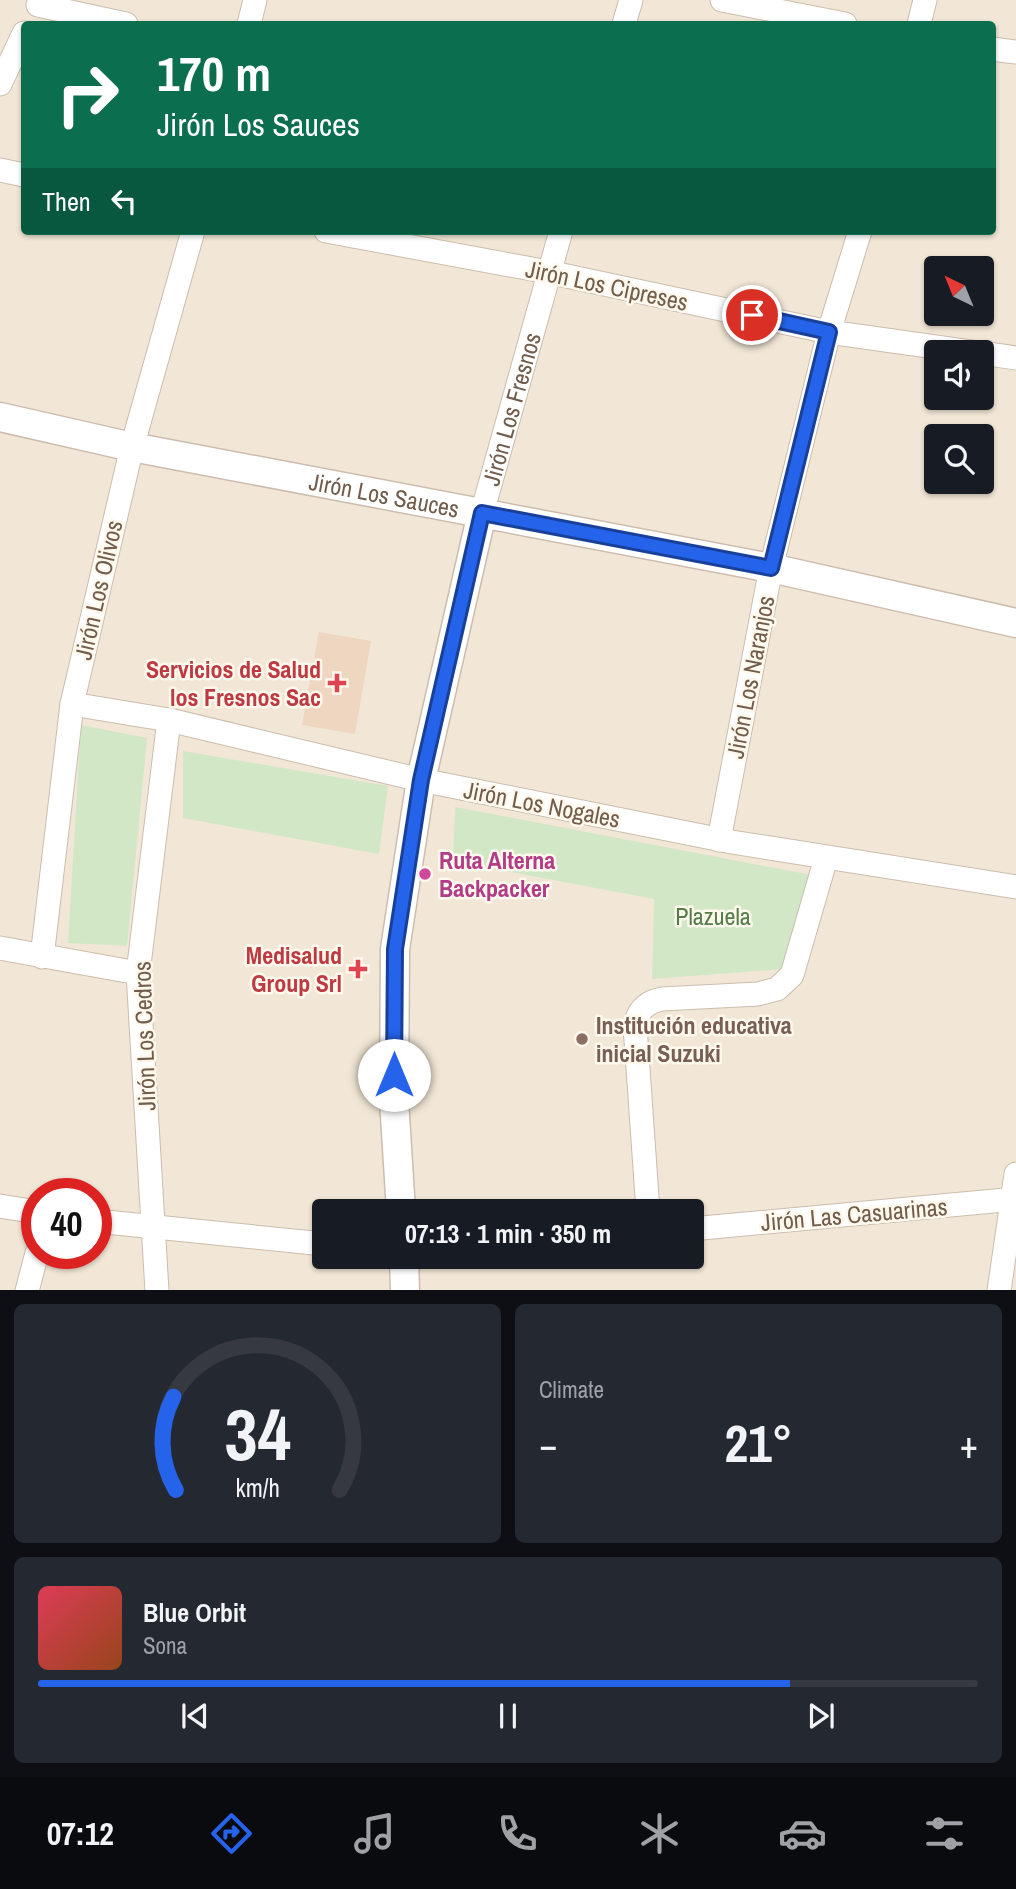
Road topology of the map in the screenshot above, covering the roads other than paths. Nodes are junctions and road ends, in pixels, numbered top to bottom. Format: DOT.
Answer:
graph roads {
  1 [pos="256,0"];
  2 [pos="631,0"];
  3 [pos="722,0"];
  4 [pos="925,0"];
  5 [pos="35,10"];
  6 [pos="106,21"];
  7 [pos="250,21"];
  8 [pos="625,21"];
  9 [pos="830,21"];
  10 [pos="920,21"];
  11 [pos="21,39"];
  12 [pos="996,50"];
  13 [pos="1016,52"];
  14 [pos="0,84"];
  15 [pos="0,170"];
  16 [pos="21,174"];
  17 [pos="192,235"];
  18 [pos="348,235"];
  19 [pos="560,235"];
  20 [pos="859,235"];
  21 [pos="548,272"];
  22 [pos="829,332"];
  23 [pos="924,345"];
  24 [pos="994,355"];
  25 [pos="1016,358"];
  26 [pos="0,417"];
  27 [pos="132,447"];
  28 [pos="482,513"];
  29 [pos="771,568"];
  30 [pos="1016,623"];
  31 [pos="72,704"];
  32 [pos="169,720"];
  33 [pos="421,780"];
  34 [pos="719,840"];
  35 [pos="826,858"];
  36 [pos="1016,887"];
  37 [pos="0,948"];
  38 [pos="42,957"];
  39 [pos="138,973"];
  40 [pos="1016,1174"];
  41 [pos="400,1199"];
  42 [pos="647,1199"];
  43 [pos="1014,1200"];
  44 [pos="0,1206"];
  45 [pos="21,1209"];
  46 [pos="112,1223"];
  47 [pos="152,1227"];
  48 [pos="704,1228"];
  49 [pos="312,1243"];
  50 [pos="33,1269"];
  51 [pos="404,1269"];
  52 [pos="27,1290"];
  53 [pos="157,1290"];
  54 [pos="405,1290"];
  55 [pos="999,1290"];
  1 -- 7 [label="street"];
  2 -- 8 [label="street"];
  3 -- 9 [label="street"];
  4 -- 10 [label="street"];
  5 -- 6 [label="street"];
  11 -- 14 [label="street"];
  12 -- 13 [label="street"];
  15 -- 16 [label="street"];
  17 -- 27 [label="street, Jirón Los Olivos"];
  18 -- 21 [label="street, Jirón Los Cipreses"];
  19 -- 21 [label="street, Jirón Los Fresnos"];
  20 -- 22 [label="street, Jirón Los Naranjos"];
  21 -- 22 [label="street, Jirón Los Cipreses"];
  21 -- 28 [label="street, Jirón Los Fresnos"];
  22 -- 23 [label="street, Jirón Los Cipreses"];
  22 -- 29 [label="street, Jirón Los Naranjos"];
  24 -- 25 [label="street"];
  26 -- 27 [label="street, Jirón Los Sauces"];
  27 -- 28 [label="street, Jirón Los Sauces"];
  27 -- 31 [label="street, Jirón Los Olivos"];
  28 -- 29 [label="street, Jirón Los Sauces"];
  28 -- 33 [label="street, Jirón Los Fresnos"];
  29 -- 30 [label="street, Jirón Los Sauces"];
  29 -- 34 [label="street, Jirón Los Naranjos"];
  31 -- 32 [label="street, Jirón Los Nogales"];
  31 -- 38 [label="street, Jirón Los Olivos"];
  32 -- 33 [label="street, Jirón Los Nogales"];
  32 -- 39 [label="street, Jirón Los Cedros"];
  33 -- 34 [label="street, Jirón Los Nogales"];
  33 -- 41 [label="street, Jirón Los Fresnos"];
  34 -- 35 [label="street, Jirón Los Nogales"];
  35 -- 36 [label="street, Jirón Los Nogales"];
  35 -- 42 [label="street"];
  37 -- 38 [label="street"];
  38 -- 39 [label="street"];
  39 -- 47 [label="street, Jirón Los Cedros"];
  40 -- 43 [label="street"];
  43 -- 48 [label="street, Jirón Las Casuarinas"];
  43 -- 55 [label="street"];
  44 -- 45 [label="street"];
  46 -- 47 [label="street"];
  47 -- 49 [label="street"];
  47 -- 53 [label="street, Jirón Los Cedros"];
  50 -- 52 [label="street"];
  51 -- 54 [label="street"];
}
